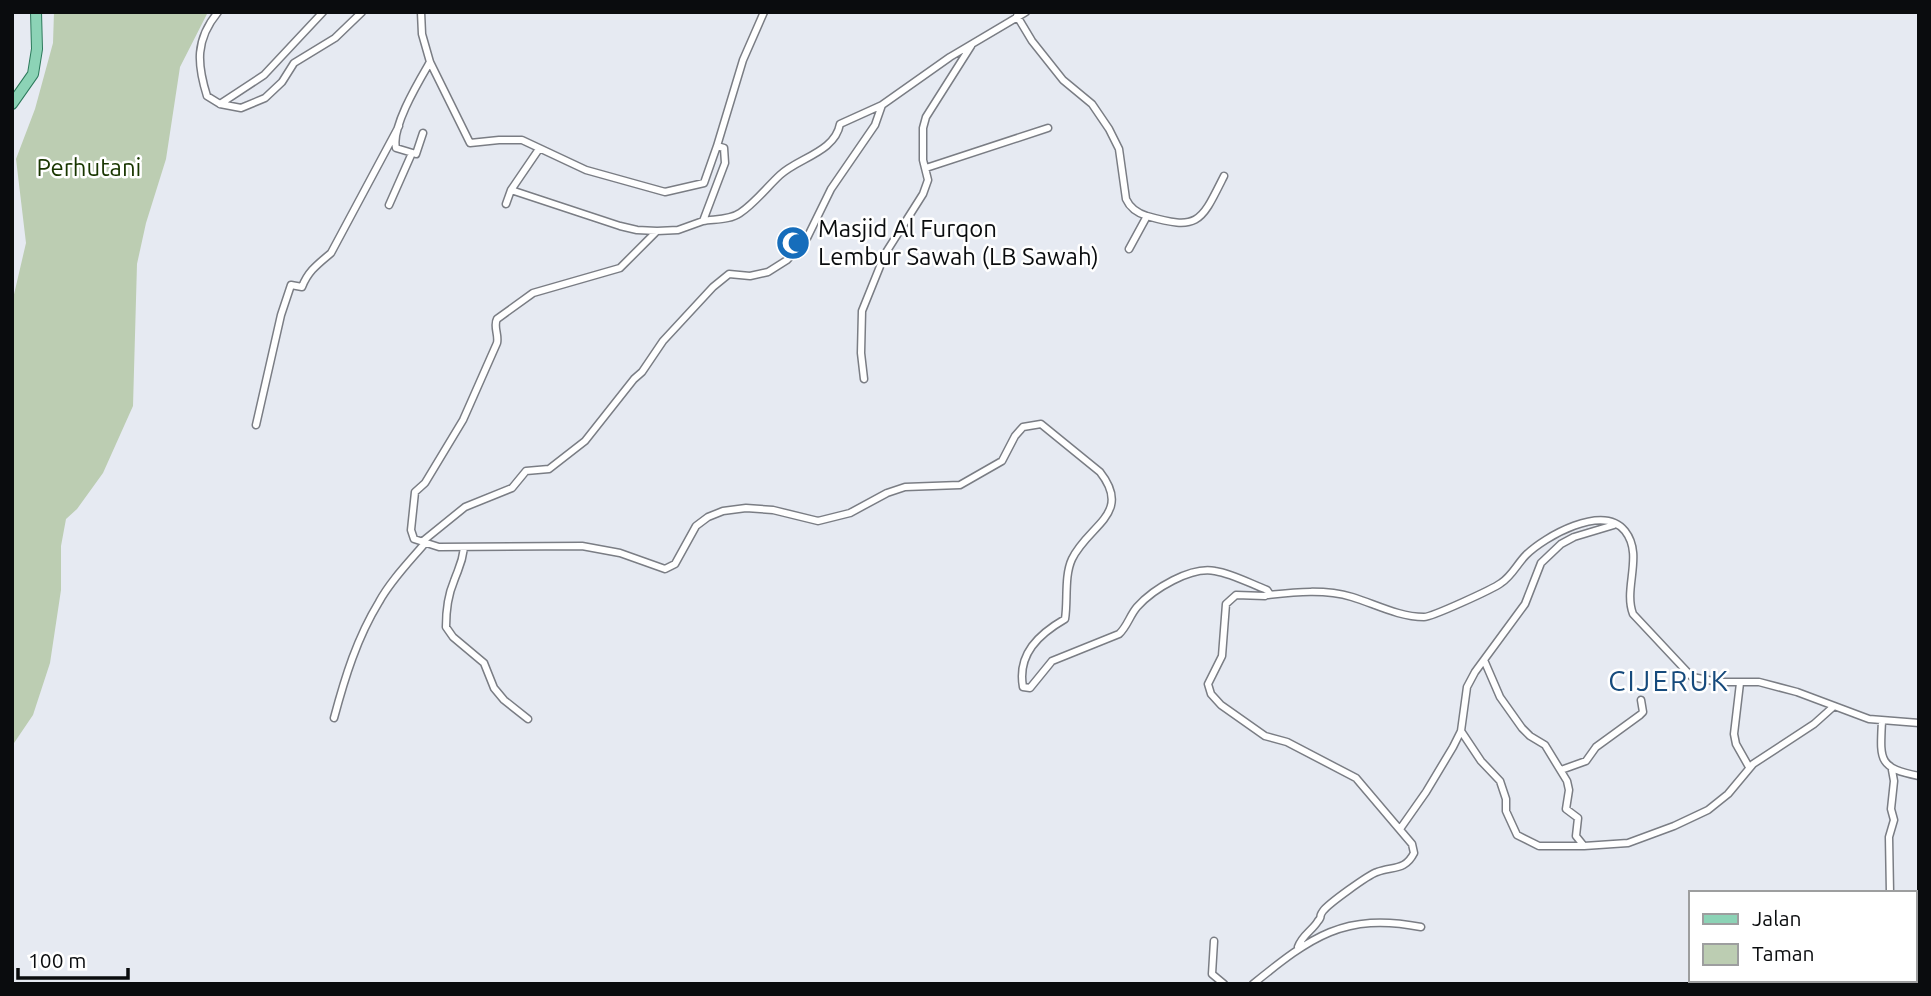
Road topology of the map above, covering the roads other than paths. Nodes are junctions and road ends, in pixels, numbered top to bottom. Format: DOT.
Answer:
graph roads {
  1 [pos="36,12"];
  2 [pos="218,12"];
  3 [pos="323,12"];
  4 [pos="362,12"];
  5 [pos="421,12"];
  6 [pos="764,12"];
  7 [pos="1026,12"];
  8 [pos="1017,16"];
  9 [pos="972,44"];
  10 [pos="430,62"];
  11 [pos="239,92"];
  12 [pos="12,104"];
  13 [pos="220,104"];
  14 [pos="882,105"];
  15 [pos="241,108"];
  16 [pos="399,126"];
  17 [pos="1048,128"];
  18 [pos="423,133"];
  19 [pos="717,146"];
  20 [pos="539,149"];
  21 [pos="412,153"];
  22 [pos="926,168"];
  23 [pos="1224,176"];
  24 [pos="511,190"];
  25 [pos="506,204"];
  26 [pos="389,205"];
  27 [pos="1147,215"];
  28 [pos="704,220"];
  29 [pos="657,231"];
  30 [pos="1129,250"];
  31 [pos="864,379"];
  32 [pos="256,425"];
  33 [pos="1616,524"];
  34 [pos="424,542"];
  35 [pos="464,548"];
  36 [pos="1268,595"];
  37 [pos="1484,660"];
  38 [pos="1740,683"];
  39 [pos="1641,700"];
  40 [pos="1833,707"];
  41 [pos="334,718"];
  42 [pos="528,719"];
  43 [pos="1882,721"];
  44 [pos="1919,723"];
  45 [pos="1461,731"];
  46 [pos="1749,767"];
  47 [pos="1561,770"];
  48 [pos="1892,770"];
  49 [pos="1919,776"];
  50 [pos="1400,829"];
  51 [pos="1584,846"];
  52 [pos="1891,891"];
  53 [pos="1422,927"];
  54 [pos="1214,941"];
  55 [pos="1298,947"];
  56 [pos="1224,984"];
  57 [pos="1253,984"];
  1 -- 12 [label="main road"];
  2 -- 13 [label="street"];
  3 -- 11 [label="street"];
  4 -- 15 [label="street"];
  5 -- 10 [label="street"];
  6 -- 19 [label="street"];
  7 -- 8 [label="street"];
  8 -- 9 [label="street"];
  8 -- 27 [label="street"];
  9 -- 14 [label="street"];
  9 -- 22 [label="street"];
  10 -- 16 [label="street"];
  10 -- 20 [label="street"];
  11 -- 13 [label="street"];
  11 -- 15 [label="street"];
  13 -- 15 [label="street"];
  14 -- 28 [label="street"];
  14 -- 34 [label="street"];
  16 -- 21 [label="street"];
  16 -- 32 [label="street"];
  17 -- 22 [label="street"];
  18 -- 21 [label="street"];
  19 -- 20 [label="street"];
  19 -- 28 [label="street"];
  20 -- 24 [label="street"];
  21 -- 26 [label="street"];
  22 -- 31 [label="street"];
  23 -- 27 [label="street"];
  24 -- 25 [label="street"];
  24 -- 29 [label="street"];
  27 -- 30 [label="street"];
  28 -- 29 [label="street"];
  29 -- 34 [label="street"];
  33 -- 36 [label="street"];
  33 -- 37 [label="street"];
  33 -- 38 [label="street"];
  34 -- 35 [label="street"];
  34 -- 41 [label="street"];
  35 -- 36 [label="street"];
  35 -- 42 [label="street"];
  36 -- 50 [label="street"];
  37 -- 45 [label="street"];
  37 -- 47 [label="street"];
  38 -- 40 [label="street"];
  38 -- 46 [label="street"];
  39 -- 47 [label="street"];
  40 -- 43 [label="street"];
  40 -- 46 [label="street"];
  43 -- 44 [label="street"];
  43 -- 48 [label="street"];
  45 -- 50 [label="street"];
  45 -- 51 [label="street"];
  46 -- 51 [label="street"];
  47 -- 51 [label="street"];
  48 -- 49 [label="street"];
  48 -- 52 [label="street"];
  50 -- 55 [label="street"];
  53 -- 55 [label="street"];
  54 -- 56 [label="street"];
  55 -- 57 [label="street"];
}
